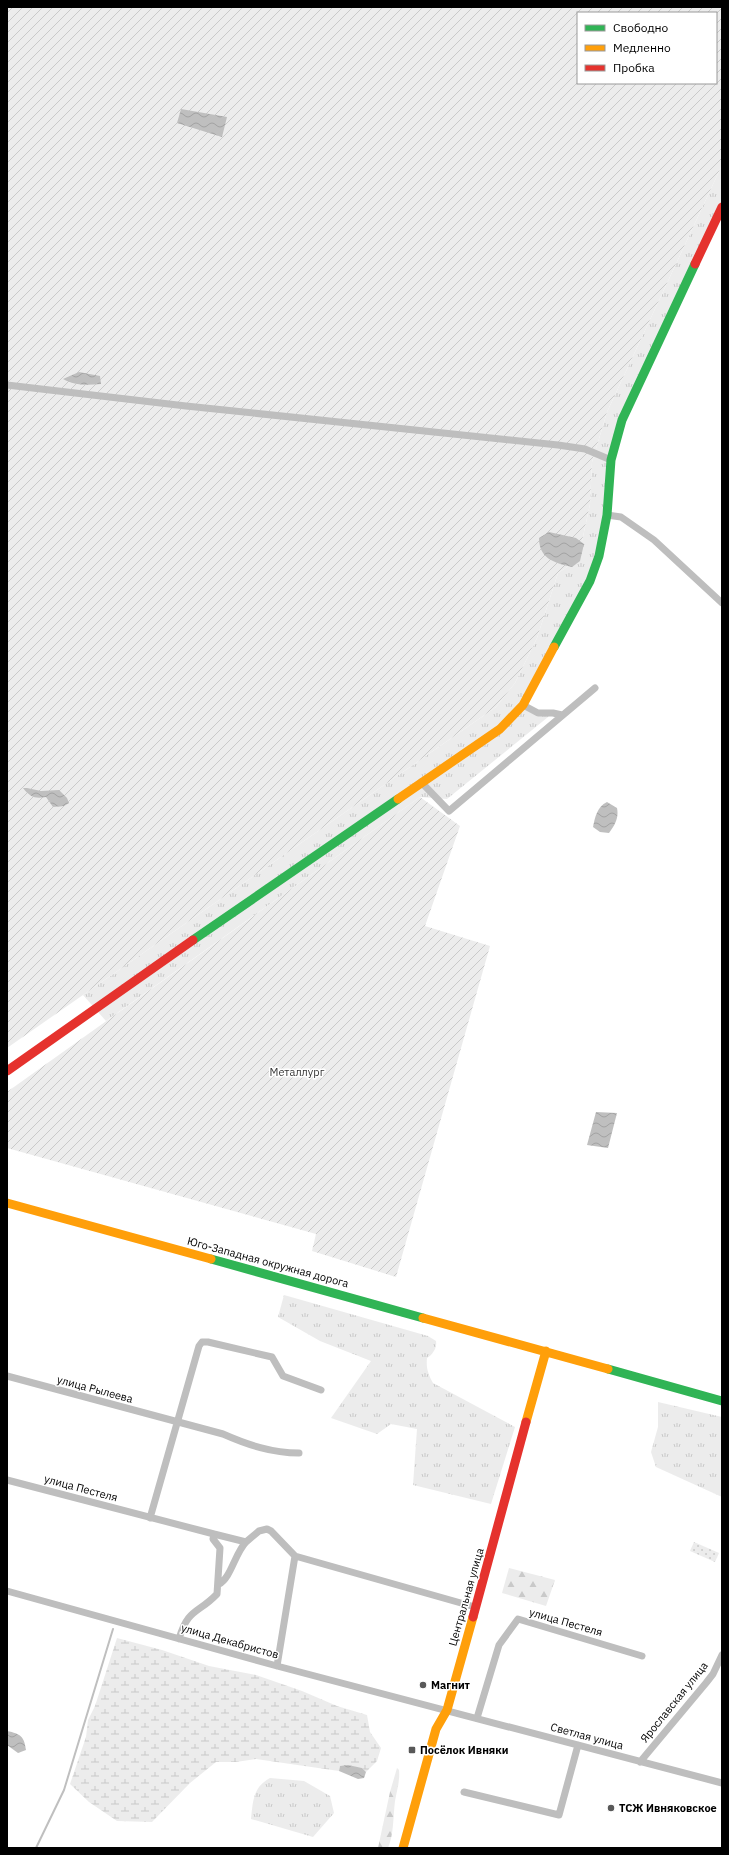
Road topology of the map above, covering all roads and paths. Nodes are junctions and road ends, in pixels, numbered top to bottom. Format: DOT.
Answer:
graph roads {
  1 [pos="722,207"];
  2 [pos="7,385"];
  3 [pos="611,460"];
  4 [pos="607,515"];
  5 [pos="722,603"];
  6 [pos="594,688"];
  7 [pos="523,705"];
  8 [pos="562,715"];
  9 [pos="421,782"];
  10 [pos="7,1071"];
  11 [pos="7,1203"];
  12 [pos="546,1351"];
  13 [pos="7,1376"];
  14 [pos="320,1390"];
  15 [pos="722,1401"];
  16 [pos="177,1423"];
  17 [pos="299,1453"];
  18 [pos="7,1480"];
  19 [pos="150,1518"];
  20 [pos="214,1534"];
  21 [pos="246,1542"];
  22 [pos="295,1556"];
  23 [pos="219,1584"];
  24 [pos="7,1591"];
  25 [pos="475,1607"];
  26 [pos="179,1639"];
  27 [pos="722,1654"];
  28 [pos="642,1656"];
  29 [pos="277,1666"];
  30 [pos="447,1710"];
  31 [pos="477,1718"];
  32 [pos="578,1745"];
  33 [pos="640,1762"];
  34 [pos="722,1783"];
  35 [pos="464,1792"];
  36 [pos="403,1848"];
  1 -- 3 [label="main road"];
  2 -- 3 [label="street"];
  3 -- 4 [label="main road"];
  4 -- 5 [label="street"];
  4 -- 7 [label="main road"];
  6 -- 8 [label="street"];
  7 -- 8 [label="street"];
  7 -- 9 [label="main road"];
  8 -- 9 [label="street"];
  9 -- 10 [label="main road"];
  11 -- 12 [label="main road, Юго-Западная окружная дорога"];
  12 -- 15 [label="main road"];
  12 -- 25 [label="main road, Центральная улица"];
  13 -- 16 [label="street, улица Рылеева"];
  14 -- 16 [label="street"];
  16 -- 17 [label="street, улица Рылеева"];
  16 -- 19 [label="street"];
  18 -- 19 [label="street, улица Пестеля"];
  19 -- 20 [label="street, улица Пестеля"];
  20 -- 21 [label="street, улица Пестеля"];
  20 -- 23 [label="street"];
  21 -- 22 [label="street"];
  21 -- 23 [label="street"];
  22 -- 25 [label="street"];
  22 -- 29 [label="street"];
  23 -- 26 [label="street"];
  24 -- 26 [label="street, улица Декабристов"];
  25 -- 30 [label="main road, Центральная улица"];
  26 -- 29 [label="street, улица Декабристов"];
  27 -- 33 [label="street, Ярославская улица"];
  28 -- 31 [label="street, улица Пестеля"];
  29 -- 30 [label="street, улица Декабристов"];
  30 -- 31 [label="street, Светлая улица"];
  30 -- 36 [label="main road, Центральная улица"];
  31 -- 32 [label="street, Светлая улица"];
  32 -- 33 [label="street, Светлая улица"];
  32 -- 35 [label="street"];
  33 -- 34 [label="street, Светлая улица"];
}
